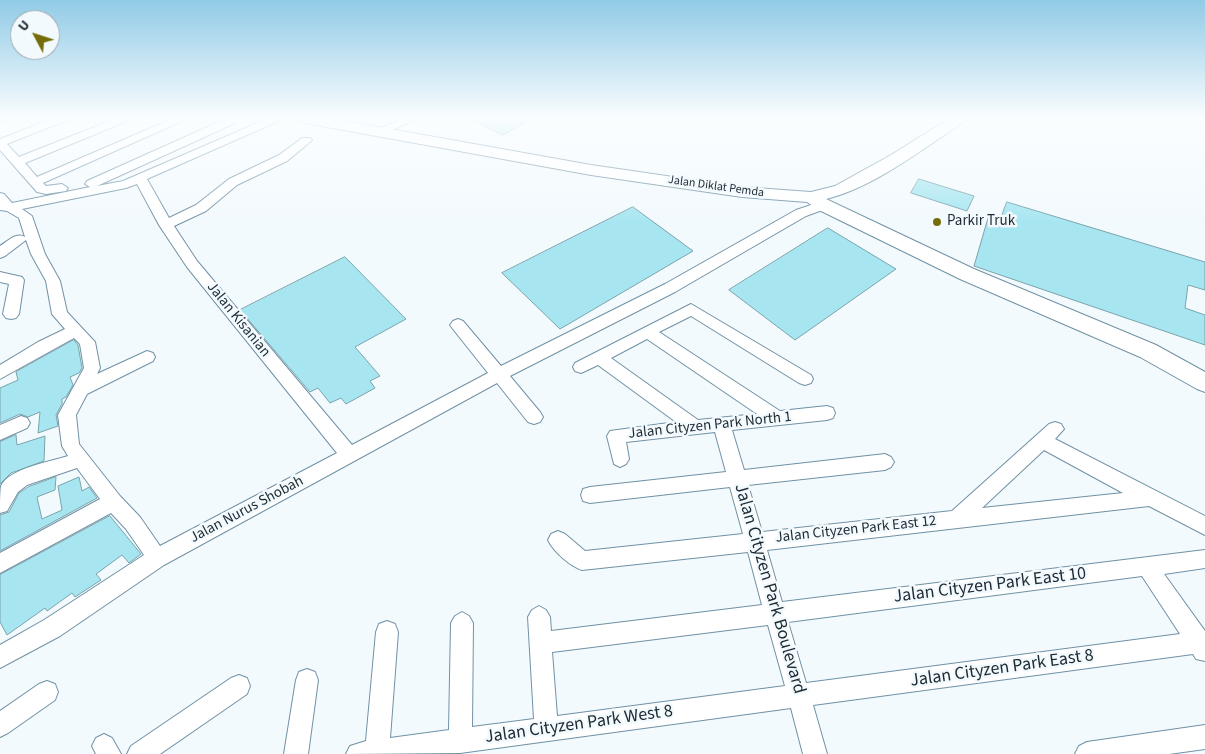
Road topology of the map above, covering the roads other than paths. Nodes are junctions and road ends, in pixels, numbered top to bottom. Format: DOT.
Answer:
graph roads {
  1 [pos="9,153"];
  2 [pos="39,153"];
  3 [pos="101,153"];
  4 [pos="157,153"];
  5 [pos="197,153"];
  6 [pos="289,153"];
  7 [pos="501,153"];
  8 [pos="905,153"];
  9 [pos="17,162"];
  10 [pos="140,178"];
  11 [pos="35,182"];
  12 [pos="817,201"];
  13 [pos="3,204"];
  14 [pos="166,226"];
  15 [pos="20,239"];
  16 [pos="0,253"];
  17 [pos="0,277"];
  18 [pos="12,314"];
  19 [pos="458,325"];
  20 [pos="76,330"];
  21 [pos="647,332"];
  22 [pos="147,357"];
  23 [pos="599,358"];
  24 [pos="582,367"];
  25 [pos="0,373"];
  26 [pos="500,374"];
  27 [pos="806,379"];
  28 [pos="1205,383"];
  29 [pos="79,390"];
  30 [pos="827,413"];
  31 [pos="534,417"];
  32 [pos="779,418"];
  33 [pos="21,423"];
  34 [pos="722,425"];
  35 [pos="695,427"];
  36 [pos="0,433"];
  37 [pos="349,454"];
  38 [pos="620,459"];
  39 [pos="80,460"];
  40 [pos="885,462"];
  41 [pos="737,478"];
  42 [pos="590,495"];
  43 [pos="1150,498"];
  44 [pos="113,502"];
  45 [pos="0,505"];
  46 [pos="957,519"];
  47 [pos="1205,526"];
  48 [pos="558,540"];
  49 [pos="755,542"];
  50 [pos="157,558"];
  51 [pos="1205,559"];
  52 [pos="0,563"];
  53 [pos="1147,566"];
  54 [pos="775,613"];
  55 [pos="539,617"];
  56 [pos="462,623"];
  57 [pos="387,632"];
  58 [pos="540,643"];
  59 [pos="1203,646"];
  60 [pos="0,657"];
  61 [pos="307,680"];
  62 [pos="239,686"];
  63 [pos="47,692"];
  64 [pos="799,696"];
  65 [pos="0,724"];
  66 [pos="546,729"];
  67 [pos="1205,737"];
  68 [pos="460,740"];
  69 [pos="368,753"];
  70 [pos="139,754"];
  71 [pos="296,754"];
  72 [pos="815,754"];
  73 [pos="1087,754"];
  1 -- 9 [label="street"];
  2 -- 9 [label="street"];
  3 -- 11 [label="street"];
  4 -- 11 [label="street"];
  5 -- 10 [label="street"];
  6 -- 14 [label="street"];
  7 -- 12 [label="street, Jalan Diklat Pemda"];
  8 -- 12 [label="street, Jalan Diklat Pemda"];
  9 -- 11 [label="street"];
  10 -- 13 [label="street"];
  10 -- 14 [label="street, Jalan Kisanian"];
  12 -- 26 [label="street, Jalan Nurus Shobah"];
  12 -- 28 [label="street"];
  13 -- 20 [label="street"];
  14 -- 37 [label="street, Jalan Kisanian"];
  15 -- 16 [label="street"];
  17 -- 18 [label="street"];
  19 -- 26 [label="street"];
  20 -- 25 [label="street"];
  20 -- 29 [label="street"];
  21 -- 23 [label="street"];
  21 -- 27 [label="street"];
  21 -- 32 [label="street"];
  22 -- 29 [label="street"];
  23 -- 24 [label="street"];
  23 -- 35 [label="street"];
  26 -- 31 [label="street"];
  26 -- 37 [label="street, Jalan Nurus Shobah"];
  29 -- 39 [label="street"];
  30 -- 32 [label="street, Jalan Cityzen Park North 1"];
  32 -- 34 [label="street, Jalan Cityzen Park North 1"];
  33 -- 36 [label="street"];
  34 -- 35 [label="street, Jalan Cityzen Park North 1"];
  34 -- 41 [label="street, Jalan Cityzen Park Boulevard"];
  35 -- 38 [label="street, Jalan Cityzen Park North 1"];
  37 -- 50 [label="street, Jalan Nurus Shobah"];
  39 -- 44 [label="street"];
  39 -- 45 [label="street"];
  40 -- 41 [label="street"];
  41 -- 42 [label="street"];
  41 -- 49 [label="street, Jalan Cityzen Park Boulevard"];
  43 -- 46 [label="street, Jalan Cityzen Park East 12"];
  43 -- 46 [label="street, Jalan Cityzen Park East 12"];
  43 -- 47 [label="street, Jalan Cityzen Park East 12"];
  44 -- 50 [label="street"];
  44 -- 52 [label="street"];
  46 -- 49 [label="street, Jalan Cityzen Park East 12"];
  48 -- 49 [label="street, Jalan Cityzen Park East 12"];
  49 -- 54 [label="street, Jalan Cityzen Park Boulevard"];
  50 -- 60 [label="street, Jalan Nurus Shobah"];
  51 -- 53 [label="street, Jalan Cityzen Park East 10"];
  53 -- 54 [label="street, Jalan Cityzen Park East 10"];
  53 -- 59 [label="street"];
  54 -- 58 [label="street, Jalan Cityzen Park East 10"];
  54 -- 64 [label="street, Jalan Cityzen Park Boulevard"];
  55 -- 58 [label="street"];
  56 -- 68 [label="street"];
  57 -- 69 [label="street"];
  58 -- 66 [label="street"];
  59 -- 64 [label="street, Jalan Cityzen Park East 8"];
  61 -- 71 [label="street"];
  62 -- 70 [label="street"];
  63 -- 65 [label="street"];
  64 -- 66 [label="street, Jalan Cityzen Park West 8"];
  64 -- 72 [label="street, Jalan Cityzen Park Boulevard"];
  66 -- 68 [label="street, Jalan Cityzen Park West 8"];
  67 -- 73 [label="street"];
  68 -- 69 [label="street, Jalan Cityzen Park West 8"];
}
